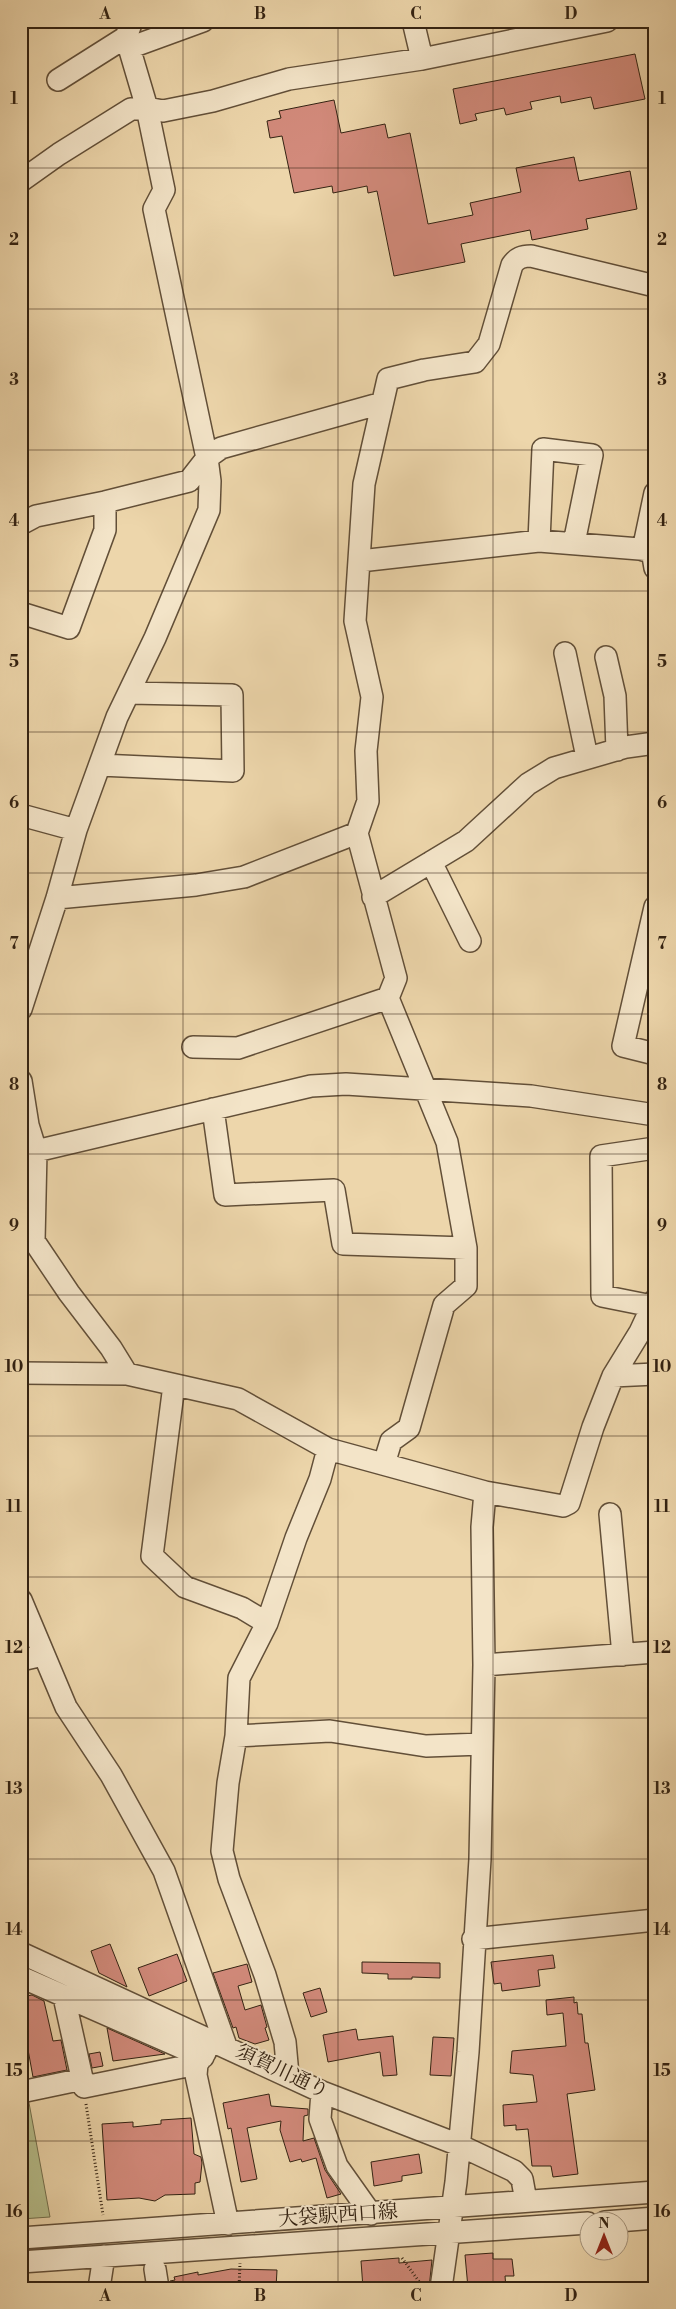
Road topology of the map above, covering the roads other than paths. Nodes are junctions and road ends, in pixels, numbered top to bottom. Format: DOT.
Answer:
graph roads {
  1 [pos="203,21"];
  2 [pos="413,21"];
  3 [pos="607,21"];
  4 [pos="129,35"];
  5 [pos="422,59"];
  6 [pos="58,80"];
  7 [pos="147,108"];
  8 [pos="21,181"];
  9 [pos="655,286"];
  10 [pos="382,402"];
  11 [pos="206,458"];
  12 [pos="655,493"];
  13 [pos="105,502"];
  14 [pos="21,524"];
  15 [pos="539,541"];
  16 [pos="574,542"];
  17 [pos="643,550"];
  18 [pos="360,561"];
  19 [pos="655,568"];
  20 [pos="21,613"];
  21 [pos="565,653"];
  22 [pos="606,657"];
  23 [pos="128,693"];
  24 [pos="655,743"];
  25 [pos="617,750"];
  26 [pos="587,757"];
  27 [pos="100,764"];
  28 [pos="21,815"];
  29 [pos="76,830"];
  30 [pos="357,834"];
  31 [pos="431,862"];
  32 [pos="373,897"];
  33 [pos="57,898"];
  34 [pos="655,907"];
  35 [pos="470,941"];
  36 [pos="388,998"];
  37 [pos="22,1000"];
  38 [pos="193,1047"];
  39 [pos="655,1054"];
  40 [pos="21,1083"];
  41 [pos="426,1090"];
  42 [pos="213,1109"];
  43 [pos="655,1115"];
  44 [pos="25,1125"];
  45 [pos="655,1148"];
  46 [pos="36,1150"];
  47 [pos="466,1248"];
  48 [pos="654,1303"];
  49 [pos="21,1373"];
  50 [pos="127,1374"];
  51 [pos="655,1374"];
  52 [pos="613,1376"];
  53 [pos="174,1385"];
  54 [pos="328,1449"];
  55 [pos="384,1464"];
  56 [pos="486,1492"];
  57 [pos="610,1514"];
  58 [pos="21,1600"];
  59 [pos="267,1623"];
  60 [pos="655,1652"];
  61 [pos="43,1655"];
  62 [pos="623,1655"];
  63 [pos="21,1660"];
  64 [pos="484,1665"];
  65 [pos="236,1736"];
  66 [pos="482,1744"];
  67 [pos="655,1920"];
  68 [pos="474,1939"];
  69 [pos="21,1953"];
  70 [pos="21,1977"];
  71 [pos="64,1997"];
  72 [pos="209,2052"];
  73 [pos="288,2075"];
  74 [pos="84,2083"];
  75 [pos="21,2092"];
  76 [pos="322,2092"];
  77 [pos="459,2145"];
  78 [pos="655,2192"];
  79 [pos="526,2201"];
  80 [pos="452,2206"];
  81 [pos="371,2214"];
  82 [pos="655,2218"];
  83 [pos="628,2220"];
  84 [pos="228,2224"];
  85 [pos="578,2224"];
  86 [pos="449,2232"];
  87 [pos="21,2238"];
  88 [pos="104,2256"];
  89 [pos="21,2262"];
  90 [pos="99,2288"];
  91 [pos="442,2288"];
  1 -- 4 [label="street"];
  2 -- 5 [label="street"];
  3 -- 5 [label="street"];
  4 -- 6 [label="street"];
  4 -- 7 [label="street"];
  5 -- 7 [label="street"];
  7 -- 8 [label="street"];
  7 -- 11 [label="street"];
  9 -- 10 [label="street"];
  10 -- 11 [label="street"];
  10 -- 18 [label="street"];
  11 -- 13 [label="street"];
  11 -- 23 [label="street"];
  12 -- 17 [label="street"];
  13 -- 14 [label="street"];
  13 -- 20 [label="street"];
  15 -- 16 [label="street"];
  15 -- 16 [label="street"];
  15 -- 18 [label="street"];
  16 -- 17 [label="street"];
  17 -- 19 [label="street"];
  18 -- 30 [label="street"];
  21 -- 26 [label="street"];
  22 -- 25 [label="street"];
  23 -- 27 [label="street"];
  23 -- 27 [label="street"];
  24 -- 25 [label="street"];
  25 -- 26 [label="street"];
  26 -- 31 [label="street"];
  27 -- 29 [label="street"];
  28 -- 29 [label="street"];
  29 -- 33 [label="street"];
  30 -- 32 [label="street"];
  30 -- 33 [label="street"];
  31 -- 32 [label="street"];
  31 -- 35 [label="street"];
  32 -- 36 [label="street"];
  33 -- 37 [label="street"];
  34 -- 39 [label="street"];
  36 -- 38 [label="street"];
  36 -- 41 [label="street"];
  40 -- 44 [label="street"];
  41 -- 42 [label="street"];
  41 -- 43 [label="street"];
  41 -- 47 [label="street"];
  42 -- 46 [label="street"];
  42 -- 47 [label="street"];
  44 -- 46 [label="street"];
  45 -- 48 [label="street"];
  46 -- 50 [label="street"];
  47 -- 55 [label="street"];
  48 -- 52 [label="street"];
  49 -- 50 [label="street"];
  50 -- 53 [label="street"];
  51 -- 52 [label="street"];
  52 -- 56 [label="street"];
  53 -- 54 [label="street"];
  53 -- 59 [label="street"];
  54 -- 55 [label="street"];
  54 -- 59 [label="street"];
  55 -- 56 [label="street"];
  56 -- 64 [label="street"];
  57 -- 62 [label="street"];
  58 -- 61 [label="street"];
  59 -- 65 [label="street"];
  60 -- 62 [label="street"];
  61 -- 63 [label="street"];
  61 -- 72 [label="street"];
  62 -- 64 [label="street"];
  64 -- 66 [label="street"];
  65 -- 66 [label="street"];
  65 -- 73 [label="street"];
  66 -- 68 [label="street"];
  67 -- 68 [label="street"];
  68 -- 77 [label="street"];
  69 -- 72 [label="street, 須賀川通り"];
  70 -- 71 [label="street"];
  71 -- 72 [label="street"];
  71 -- 74 [label="street"];
  72 -- 73 [label="street, 須賀川通り"];
  72 -- 74 [label="street"];
  72 -- 84 [label="street"];
  73 -- 76 [label="street, 須賀川通り"];
  74 -- 75 [label="street"];
  76 -- 77 [label="street, 須賀川通り"];
  76 -- 81 [label="street"];
  77 -- 79 [label="street, 須賀川通り"];
  77 -- 80 [label="street"];
  78 -- 79 [label="street, 大袋駅西口線"];
  79 -- 80 [label="street, 大袋駅西口線"];
  80 -- 81 [label="street, 大袋駅西口線"];
  80 -- 86 [label="street"];
  81 -- 84 [label="street, 大袋駅西口線"];
  82 -- 83 [label="street"];
  84 -- 87 [label="street, 大袋駅西口線"];
  85 -- 86 [label="street, 大袋駅西口線"];
  86 -- 88 [label="street, 大袋駅西口線"];
  86 -- 91 [label="street"];
  88 -- 89 [label="street, 大袋駅西口線"];
  88 -- 90 [label="street"];
}
